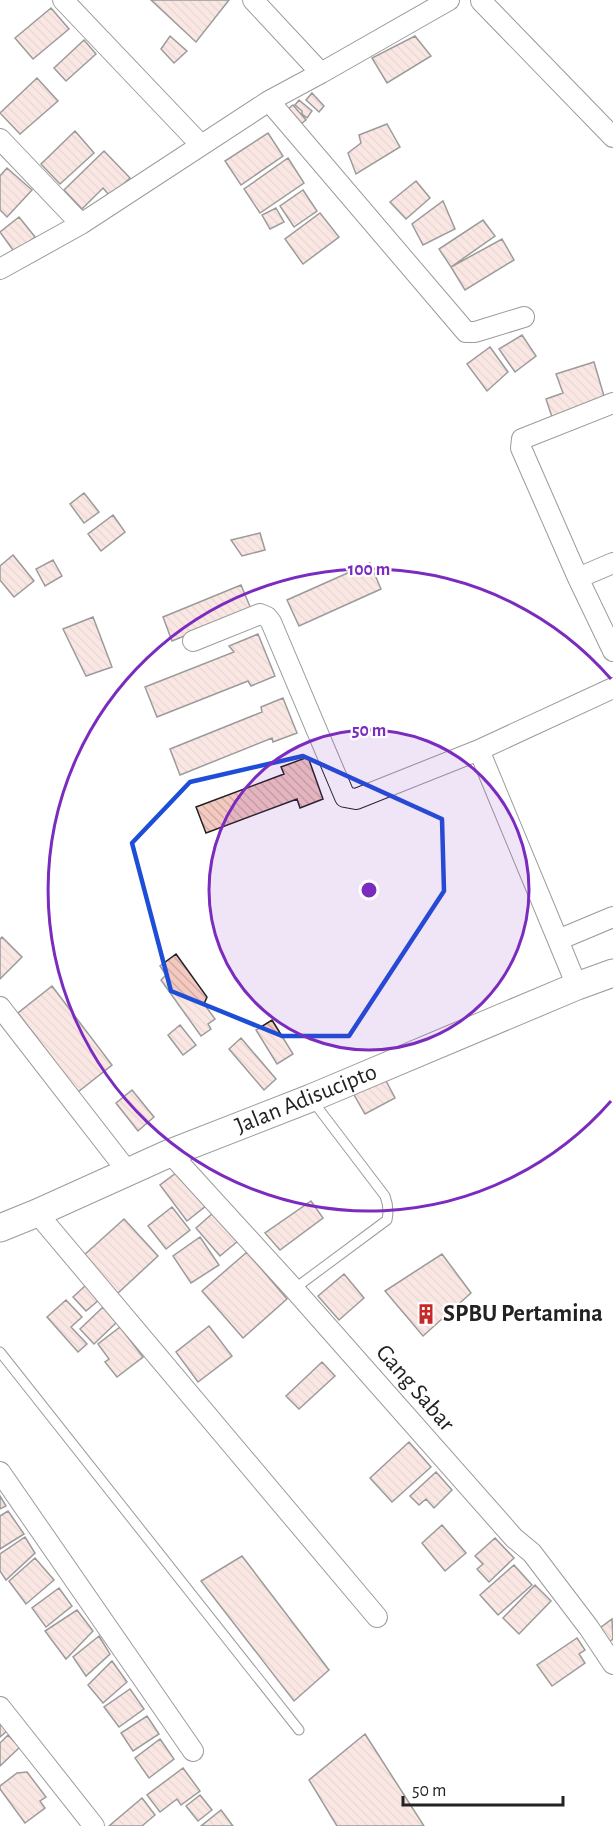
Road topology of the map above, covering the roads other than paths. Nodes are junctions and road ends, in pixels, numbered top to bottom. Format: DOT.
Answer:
graph roads {
  1 [pos="63,0"];
  2 [pos="253,0"];
  3 [pos="449,0"];
  4 [pos="481,0"];
  5 [pos="321,73"];
  6 [pos="269,100"];
  7 [pos="613,137"];
  8 [pos="0,139"];
  9 [pos="201,145"];
  10 [pos="81,224"];
  11 [pos="0,269"];
  12 [pos="524,317"];
  13 [pos="613,403"];
  14 [pos="613,563"];
  15 [pos="578,578"];
  16 [pos="193,641"];
  17 [pos="613,651"];
  18 [pos="613,688"];
  19 [pos="479,750"];
  20 [pos="613,916"];
  21 [pos="558,940"];
  22 [pos="613,973"];
  23 [pos="577,986"];
  24 [pos="0,1007"];
  25 [pos="310,1098"];
  26 [pos="170,1153"];
  27 [pos="128,1172"];
  28 [pos="37,1213"];
  29 [pos="0,1228"];
  30 [pos="294,1289"];
  31 [pos="0,1352"];
  32 [pos="0,1472"];
  33 [pos="376,1617"];
  34 [pos="613,1664"];
  35 [pos="0,1707"];
  36 [pos="299,1730"];
  37 [pos="193,1751"];
  38 [pos="94,1826"];
  1 -- 9 [label="street"];
  2 -- 5 [label="street"];
  3 -- 5 [label="street"];
  4 -- 7 [label="street"];
  5 -- 6 [label="street"];
  6 -- 9 [label="street"];
  6 -- 12 [label="street"];
  8 -- 10 [label="street"];
  9 -- 10 [label="street"];
  10 -- 11 [label="street"];
  13 -- 15 [label="street"];
  14 -- 15 [label="street"];
  15 -- 17 [label="street"];
  16 -- 19 [label="street"];
  18 -- 19 [label="street"];
  19 -- 21 [label="street"];
  20 -- 21 [label="street"];
  21 -- 23 [label="street"];
  22 -- 23 [label="main road, Jalan Adisucipto"];
  23 -- 25 [label="main road, Jalan Adisucipto"];
  24 -- 27 [label="street"];
  25 -- 26 [label="main road, Jalan Adisucipto"];
  25 -- 30 [label="lane"];
  26 -- 27 [label="main road, Jalan Adisucipto"];
  26 -- 30 [label="street, Gang Sabar"];
  27 -- 28 [label="main road, Jalan Adisucipto"];
  28 -- 29 [label="main road, Jalan Adisucipto"];
  28 -- 33 [label="street"];
  30 -- 34 [label="street, Gang Sabar"];
  31 -- 36 [label="lane"];
  32 -- 37 [label="street"];
  35 -- 38 [label="street"];
}
